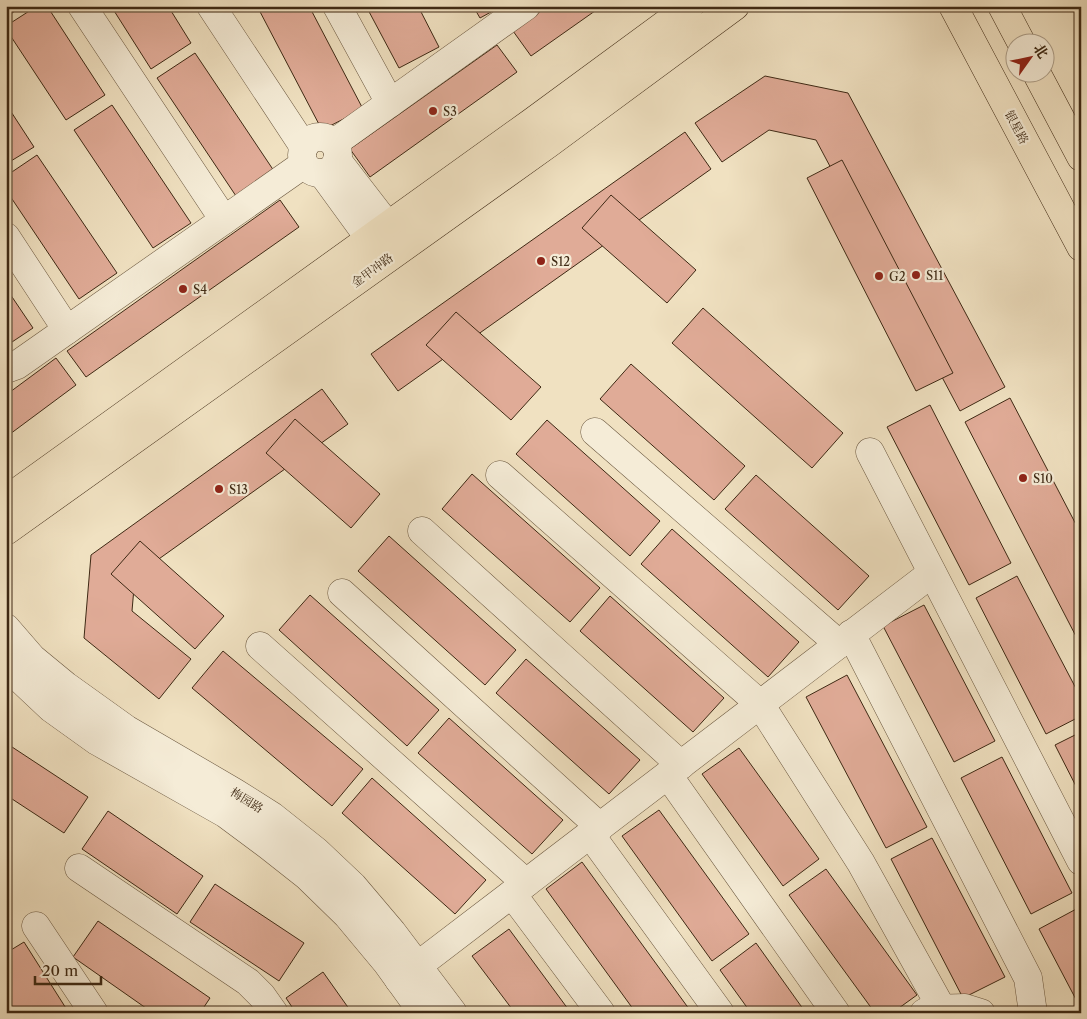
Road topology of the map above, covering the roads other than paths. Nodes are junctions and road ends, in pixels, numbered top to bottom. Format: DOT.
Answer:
graph roads {
  1 [pos="82,6"];
  2 [pos="211,6"];
  3 [pos="337,6"];
  4 [pos="526,6"];
  5 [pos="690,6"];
  6 [pos="735,6"];
  7 [pos="953,6"];
  8 [pos="1002,6"];
  9 [pos="1016,32"];
  10 [pos="1041,82"];
  11 [pos="390,103"];
  12 [pos="320,157"];
  13 [pos="1081,157"];
  14 [pos="224,220"];
  15 [pos="379,233"];
  16 [pos="6,238"];
  17 [pos="1081,247"];
  18 [pos="67,330"];
  19 [pos="6,369"];
  20 [pos="595,432"];
  21 [pos="870,452"];
  22 [pos="500,475"];
  23 [pos="6,500"];
  24 [pos="6,531"];
  25 [pos="422,531"];
  26 [pos="932,573"];
  27 [pos="342,593"];
  28 [pos="6,628"];
  29 [pos="845,639"];
  30 [pos="260,646"];
  31 [pos="6,664"];
  32 [pos="760,704"];
  33 [pos="674,770"];
  34 [pos="595,830"];
  35 [pos="1081,861"];
  36 [pos="78,868"];
  37 [pos="519,888"];
  38 [pos="36,926"];
  39 [pos="408,973"];
  40 [pos="933,1011"];
  41 [pos="94,1013"];
  42 [pos="274,1013"];
  43 [pos="423,1013"];
  44 [pos="452,1013"];
  45 [pos="601,1013"];
  46 [pos="720,1013"];
  47 [pos="836,1013"];
  48 [pos="981,1013"];
  49 [pos="1033,1013"];
  1 -- 14 [label="street"];
  2 -- 12 [label="street"];
  3 -- 11 [label="street"];
  4 -- 11 [label="street"];
  5 -- 15 [label="main road"];
  6 -- 24 [label="main road, 金甲冲路"];
  7 -- 17 [label="main road, 银星路"];
  8 -- 9 [label="main road"];
  10 -- 13 [label="main road"];
  11 -- 12 [label="street"];
  12 -- 14 [label="street"];
  12 -- 15 [label="street"];
  14 -- 18 [label="street"];
  15 -- 23 [label="main road"];
  16 -- 18 [label="street"];
  18 -- 19 [label="street"];
  20 -- 29 [label="street"];
  21 -- 26 [label="street"];
  22 -- 32 [label="street"];
  25 -- 33 [label="street"];
  26 -- 29 [label="street"];
  26 -- 35 [label="street"];
  27 -- 34 [label="street"];
  28 -- 39 [label="street, 梅园路"];
  29 -- 32 [label="street"];
  29 -- 49 [label="street"];
  30 -- 37 [label="street"];
  31 -- 39 [label="street, 梅园路"];
  32 -- 33 [label="street"];
  32 -- 40 [label="street"];
  33 -- 34 [label="street"];
  33 -- 47 [label="street"];
  34 -- 37 [label="street"];
  34 -- 46 [label="street"];
  36 -- 42 [label="street"];
  37 -- 39 [label="street"];
  37 -- 45 [label="street"];
  38 -- 41 [label="street"];
  39 -- 43 [label="street, 梅园路"];
  39 -- 44 [label="street, 梅园路"];
  40 -- 48 [label="street"];
}
